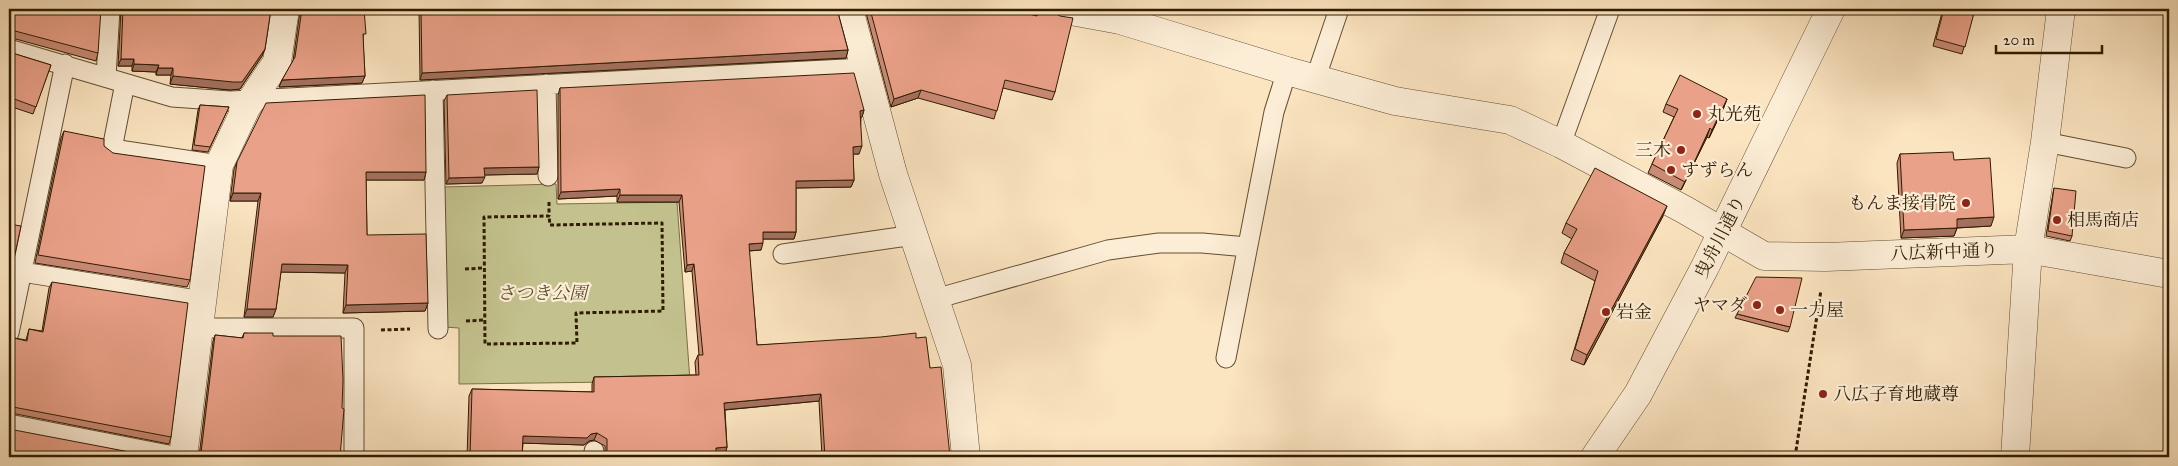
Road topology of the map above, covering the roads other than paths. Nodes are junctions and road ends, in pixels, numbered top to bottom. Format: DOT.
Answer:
graph roads {
  1 [pos="110,9"];
  2 [pos="285,9"];
  3 [pos="849,9"];
  4 [pos="1060,9"];
  5 [pos="1339,9"];
  6 [pos="1610,9"];
  7 [pos="1832,9"];
  8 [pos="2061,9"];
  9 [pos="1091,12"];
  10 [pos="9,49"];
  11 [pos="65,64"];
  12 [pos="864,68"];
  13 [pos="1287,71"];
  14 [pos="106,77"];
  15 [pos="1315,80"];
  16 [pos="125,83"];
  17 [pos="546,84"];
  18 [pos="434,90"];
  19 [pos="252,100"];
  20 [pos="2045,142"];
  21 [pos="1561,144"];
  22 [pos="2126,158"];
  23 [pos="219,165"];
  24 [pos="548,176"];
  25 [pos="1723,233"];
  26 [pos="914,235"];
  27 [pos="1247,247"];
  28 [pos="2028,249"];
  29 [pos="783,254"];
  30 [pos="22,272"];
  31 [pos="2169,274"];
  32 [pos="935,299"];
  33 [pos="203,301"];
  34 [pos="200,328"];
  35 [pos="438,328"];
  36 [pos="9,333"];
  37 [pos="1226,358"];
  38 [pos="9,424"];
  39 [pos="179,457"];
  40 [pos="183,457"];
  41 [pos="354,457"];
  42 [pos="966,457"];
  43 [pos="1595,457"];
  44 [pos="2015,457"];
  1 -- 14 [label="lane"];
  2 -- 19 [label="street"];
  3 -- 12 [label="street"];
  4 -- 9 [label="street, 八広新中通り"];
  5 -- 15 [label="lane"];
  6 -- 21 [label="lane"];
  7 -- 25 [label="street, 曳舟川通り"];
  8 -- 20 [label="street"];
  9 -- 13 [label="street, 八広新中通り"];
  10 -- 11 [label="lane"];
  11 -- 14 [label="lane"];
  11 -- 30 [label="lane"];
  12 -- 17 [label="lane"];
  12 -- 26 [label="street"];
  13 -- 15 [label="street, 八広新中通り"];
  13 -- 27 [label="lane"];
  14 -- 16 [label="lane"];
  15 -- 21 [label="street, 八広新中通り"];
  16 -- 19 [label="lane"];
  16 -- 23 [label="lane"];
  17 -- 18 [label="lane"];
  17 -- 24 [label="lane"];
  18 -- 19 [label="lane"];
  18 -- 35 [label="lane"];
  19 -- 23 [label="street"];
  20 -- 22 [label="lane"];
  20 -- 28 [label="street"];
  21 -- 25 [label="street, 八広新中通り"];
  23 -- 33 [label="street"];
  25 -- 28 [label="street, 八広新中通り"];
  25 -- 43 [label="street, 曳舟川通り"];
  26 -- 29 [label="lane"];
  26 -- 32 [label="street"];
  27 -- 32 [label="lane"];
  27 -- 37 [label="lane"];
  28 -- 31 [label="street, 八広新中通り"];
  28 -- 44 [label="street"];
  30 -- 33 [label="lane"];
  30 -- 36 [label="lane"];
  32 -- 42 [label="street"];
  33 -- 34 [label="street"];
  34 -- 40 [label="street"];
  34 -- 41 [label="lane"];
  38 -- 39 [label="lane"];
}
